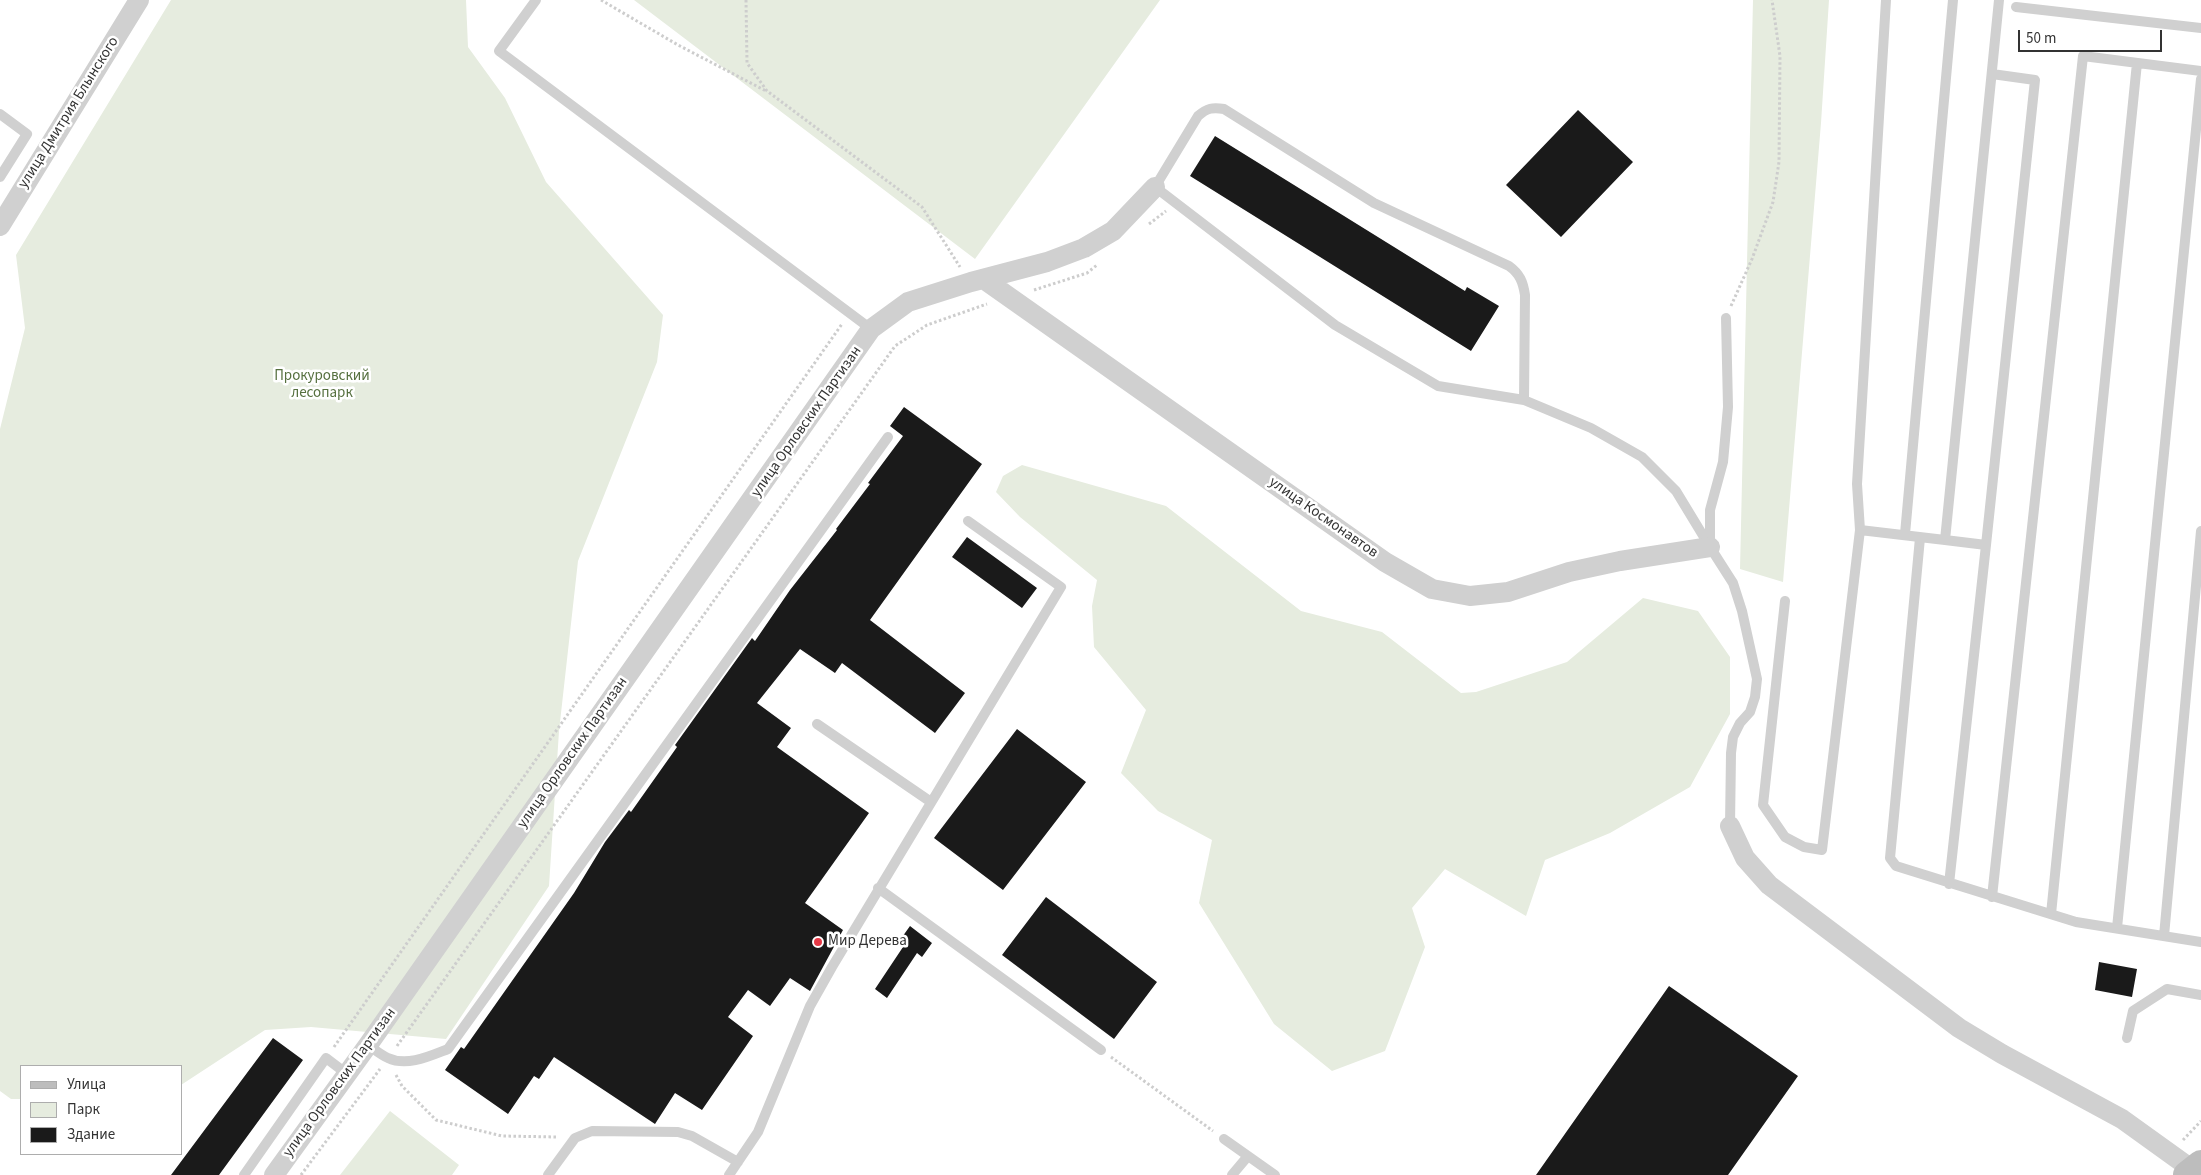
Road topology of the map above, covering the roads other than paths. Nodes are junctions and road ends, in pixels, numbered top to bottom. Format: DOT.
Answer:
graph roads {
  1 [pos="139,0"];
  2 [pos="536,0"];
  3 [pos="1886,0"];
  4 [pos="1953,0"];
  5 [pos="1999,0"];
  6 [pos="2016,7"];
  7 [pos="2201,28"];
  8 [pos="2137,62"];
  9 [pos="2201,71"];
  10 [pos="1992,74"];
  11 [pos="2201,79"];
  12 [pos="0,114"];
  13 [pos="0,177"];
  14 [pos="1155,187"];
  15 [pos="0,226"];
  16 [pos="978,281"];
  17 [pos="1726,318"];
  18 [pos="872,329"];
  19 [pos="1524,400"];
  20 [pos="888,437"];
  21 [pos="968,521"];
  22 [pos="1860,530"];
  23 [pos="2201,531"];
  24 [pos="1904,534"];
  25 [pos="1920,538"];
  26 [pos="1945,540"];
  27 [pos="1986,545"];
  28 [pos="1710,547"];
  29 [pos="1785,601"];
  30 [pos="817,724"];
  31 [pos="930,802"];
  32 [pos="1730,826"];
  33 [pos="1949,884"];
  34 [pos="878,888"];
  35 [pos="1992,897"];
  36 [pos="2051,914"];
  37 [pos="2117,928"];
  38 [pos="2164,936"];
  39 [pos="2201,942"];
  40 [pos="2201,995"];
  41 [pos="2127,1038"];
  42 [pos="368,1045"];
  43 [pos="1101,1050"];
  44 [pos="347,1074"];
  45 [pos="1224,1139"];
  46 [pos="1248,1156"];
  47 [pos="738,1162"];
  48 [pos="2194,1170"];
  49 [pos="244,1175"];
  50 [pos="274,1175"];
  51 [pos="548,1175"];
  52 [pos="729,1175"];
  53 [pos="1232,1175"];
  54 [pos="1275,1175"];
  1 -- 15 [label="street, улица Дмитрия Блынского"];
  2 -- 18 [label="lane"];
  3 -- 22 [label="lane"];
  4 -- 24 [label="lane"];
  5 -- 10 [label="lane"];
  6 -- 7 [label="lane"];
  8 -- 9 [label="lane"];
  8 -- 35 [label="lane"];
  8 -- 36 [label="lane"];
  10 -- 26 [label="lane"];
  10 -- 27 [label="lane"];
  11 -- 37 [label="lane"];
  12 -- 13 [label="lane"];
  14 -- 16 [label="street, улица Орловских Партизан"];
  14 -- 19 [label="lane"];
  14 -- 19 [label="lane"];
  16 -- 18 [label="street, улица Орловских Партизан"];
  16 -- 28 [label="street, улица Космонавтов"];
  17 -- 28 [label="lane"];
  18 -- 42 [label="street, улица Орловских Партизан"];
  19 -- 28 [label="lane"];
  20 -- 42 [label="lane"];
  21 -- 31 [label="lane"];
  22 -- 24 [label="lane"];
  22 -- 29 [label="lane"];
  23 -- 38 [label="lane"];
  24 -- 25 [label="lane"];
  25 -- 26 [label="lane"];
  25 -- 33 [label="lane"];
  26 -- 27 [label="lane"];
  27 -- 33 [label="lane"];
  28 -- 32 [label="lane"];
  30 -- 31 [label="lane"];
  31 -- 34 [label="lane"];
  32 -- 48 [label="street"];
  33 -- 35 [label="lane"];
  34 -- 43 [label="lane"];
  34 -- 47 [label="lane"];
  35 -- 36 [label="lane"];
  36 -- 37 [label="lane"];
  37 -- 38 [label="lane"];
  38 -- 39 [label="lane"];
  40 -- 41 [label="lane"];
  42 -- 44 [label="street, улица Орловских Партизан"];
  44 -- 49 [label="lane"];
  44 -- 50 [label="street, улица Орловских Партизан"];
  45 -- 46 [label="lane"];
  46 -- 53 [label="lane"];
  46 -- 54 [label="lane"];
  47 -- 51 [label="lane"];
  47 -- 52 [label="lane"];
}
